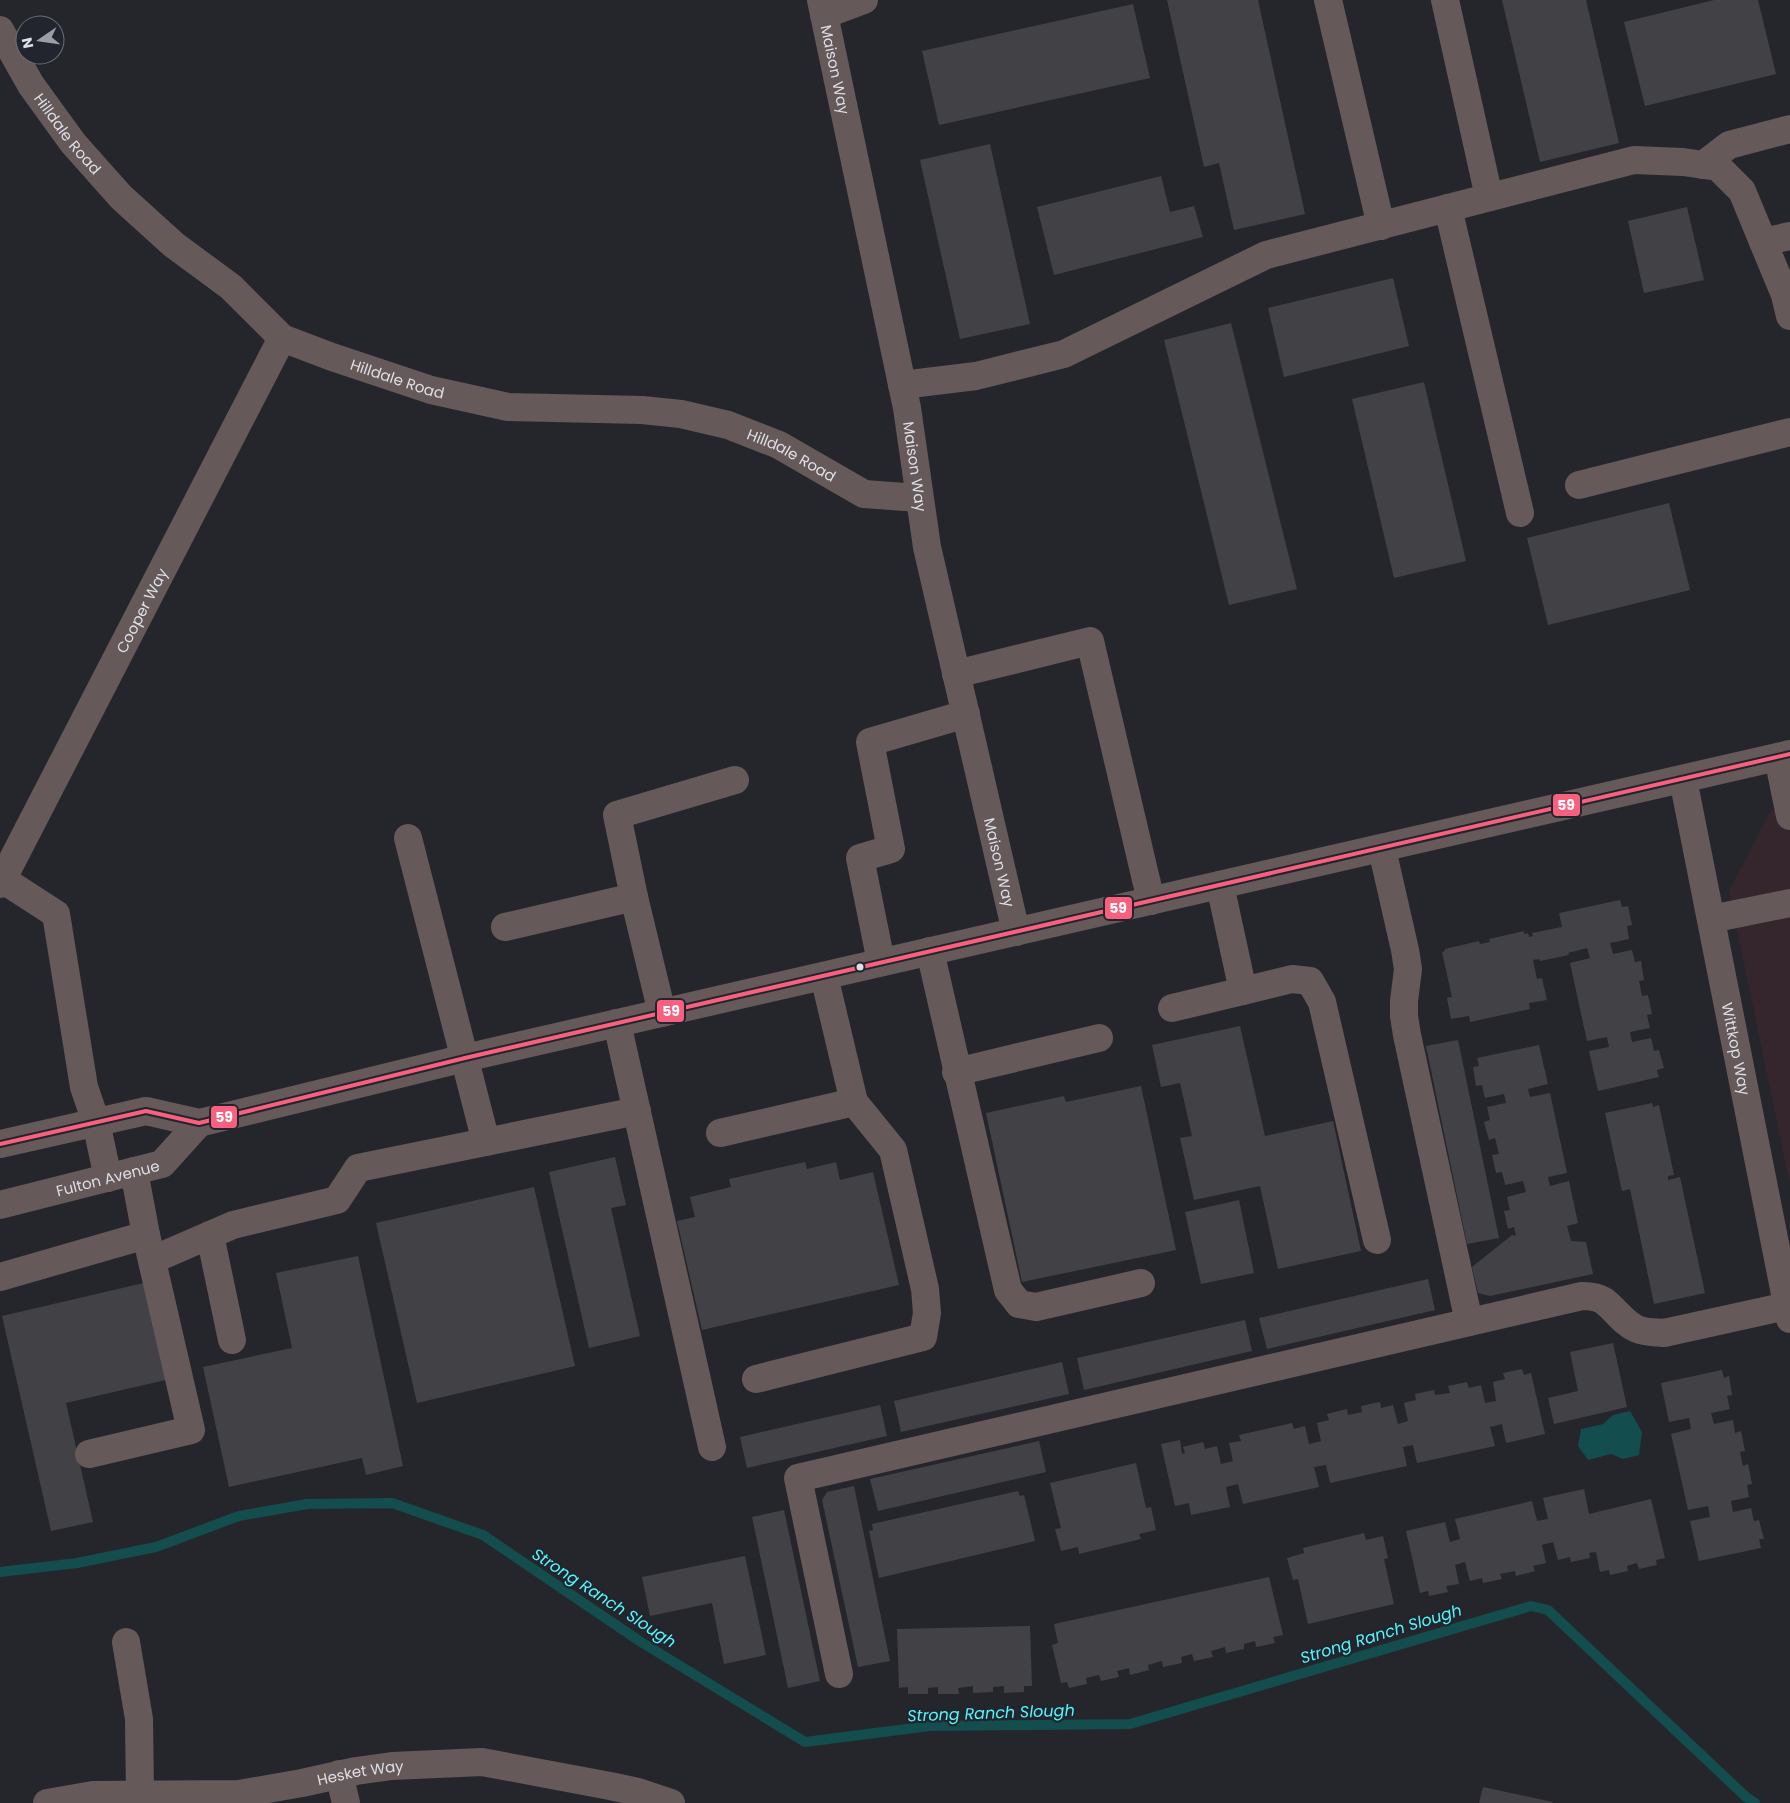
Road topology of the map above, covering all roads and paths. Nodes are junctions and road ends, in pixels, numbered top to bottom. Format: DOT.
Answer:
graph roads {
  1 [pos="864,0"];
  2 [pos="1328,0"];
  3 [pos="1445,0"];
  4 [pos="823,7"];
  5 [pos="0,30"];
  6 [pos="1790,130"];
  7 [pos="1703,165"];
  8 [pos="1489,197"];
  9 [pos="1448,208"];
  10 [pos="1380,226"];
  11 [pos="1790,236"];
  12 [pos="1763,242"];
  13 [pos="1790,316"];
  14 [pos="282,338"];
  15 [pos="902,385"];
  16 [pos="1790,432"];
  17 [pos="1578,485"];
  18 [pos="920,498"];
  19 [pos="1520,513"];
  20 [pos="956,674"];
  21 [pos="966,714"];
  22 [pos="1784,756"];
  23 [pos="1683,779"];
  24 [pos="735,780"];
  25 [pos="1790,816"];
  26 [pos="408,838"];
  27 [pos="1382,849"];
  28 [pos="1,881"];
  29 [pos="1220,884"];
  30 [pos="634,898"];
  31 [pos="1151,901"];
  32 [pos="1790,903"];
  33 [pos="1711,919"];
  34 [pos="506,927"];
  35 [pos="1016,932"];
  36 [pos="930,951"];
  37 [pos="881,962"];
  38 [pos="824,976"];
  39 [pos="1243,990"];
  40 [pos="1172,1008"];
  41 [pos="662,1013"];
  42 [pos="617,1023"];
  43 [pos="1099,1038"];
  44 [pos="464,1058"];
  45 [pos="956,1072"];
  46 [pos="854,1102"];
  47 [pos="637,1111"];
  48 [pos="96,1122"];
  49 [pos="199,1123"];
  50 [pos="720,1133"];
  51 [pos="486,1142"];
  52 [pos="0,1144"];
  53 [pos="134,1171"];
  54 [pos="108,1178"];
  55 [pos="0,1204"];
  56 [pos="210,1235"];
  57 [pos="1782,1239"];
  58 [pos="1377,1240"];
  59 [pos="149,1248"];
  60 [pos="0,1277"];
  61 [pos="1141,1283"];
  62 [pos="1789,1313"];
  63 [pos="1469,1322"];
  64 [pos="232,1340"];
  65 [pos="756,1379"];
  66 [pos="712,1447"];
  67 [pos="89,1454"];
  68 [pos="126,1642"];
  69 [pos="839,1674"];
  70 [pos="339,1774"];
  71 [pos="140,1794"];
  72 [pos="47,1803"];
  73 [pos="346,1803"];
  74 [pos="671,1803"];
  1 -- 4 [label="street"];
  2 -- 10 [label="street"];
  3 -- 8 [label="street"];
  4 -- 15 [label="street, Maison Way"];
  5 -- 14 [label="street, Hilldale Road"];
  6 -- 7 [label="street"];
  7 -- 8 [label="street"];
  7 -- 12 [label="street"];
  8 -- 9 [label="street"];
  9 -- 10 [label="street"];
  9 -- 19 [label="street"];
  10 -- 15 [label="street"];
  11 -- 12 [label="street"];
  12 -- 13 [label="street"];
  14 -- 18 [label="street, Hilldale Road"];
  14 -- 28 [label="street, Cooper Way"];
  15 -- 18 [label="street, Maison Way"];
  16 -- 17 [label="street"];
  18 -- 20 [label="street, Maison Way"];
  20 -- 21 [label="street, Maison Way"];
  20 -- 31 [label="street"];
  21 -- 35 [label="street, Maison Way"];
  21 -- 37 [label="street"];
  22 -- 23 [label="main road"];
  22 -- 25 [label="street"];
  23 -- 27 [label="main road"];
  23 -- 33 [label="street, Wittkop Way"];
  24 -- 30 [label="street"];
  26 -- 44 [label="street"];
  27 -- 29 [label="main road"];
  27 -- 63 [label="street"];
  28 -- 48 [label="street"];
  29 -- 31 [label="main road"];
  29 -- 39 [label="street"];
  30 -- 34 [label="street"];
  30 -- 41 [label="street"];
  31 -- 35 [label="main road"];
  32 -- 33 [label="street"];
  33 -- 57 [label="street, Wittkop Way"];
  35 -- 36 [label="main road"];
  36 -- 37 [label="main road"];
  36 -- 45 [label="street"];
  37 -- 38 [label="main road"];
  38 -- 41 [label="main road"];
  38 -- 46 [label="street"];
  39 -- 40 [label="street"];
  39 -- 58 [label="street"];
  41 -- 42 [label="main road"];
  42 -- 44 [label="main road"];
  42 -- 47 [label="street"];
  43 -- 45 [label="street"];
  44 -- 49 [label="main road"];
  44 -- 51 [label="street"];
  45 -- 61 [label="street"];
  46 -- 50 [label="street"];
  46 -- 65 [label="street"];
  47 -- 51 [label="street"];
  47 -- 66 [label="street"];
  48 -- 49 [label="main road"];
  48 -- 52 [label="main road"];
  48 -- 54 [label="street"];
  49 -- 53 [label="main road, Fulton Avenue"];
  51 -- 56 [label="street"];
  53 -- 54 [label="main road, Fulton Avenue"];
  53 -- 59 [label="street"];
  54 -- 55 [label="main road, Fulton Avenue"];
  56 -- 59 [label="street"];
  56 -- 64 [label="street"];
  57 -- 62 [label="street, Wittkop Way"];
  59 -- 60 [label="street"];
  59 -- 67 [label="street"];
  62 -- 63 [label="street"];
  63 -- 69 [label="street"];
  68 -- 71 [label="street"];
  70 -- 71 [label="street, Hesket Way"];
  70 -- 73 [label="street"];
  70 -- 74 [label="street, Hesket Way"];
  71 -- 72 [label="street, Hesket Way"];
}
